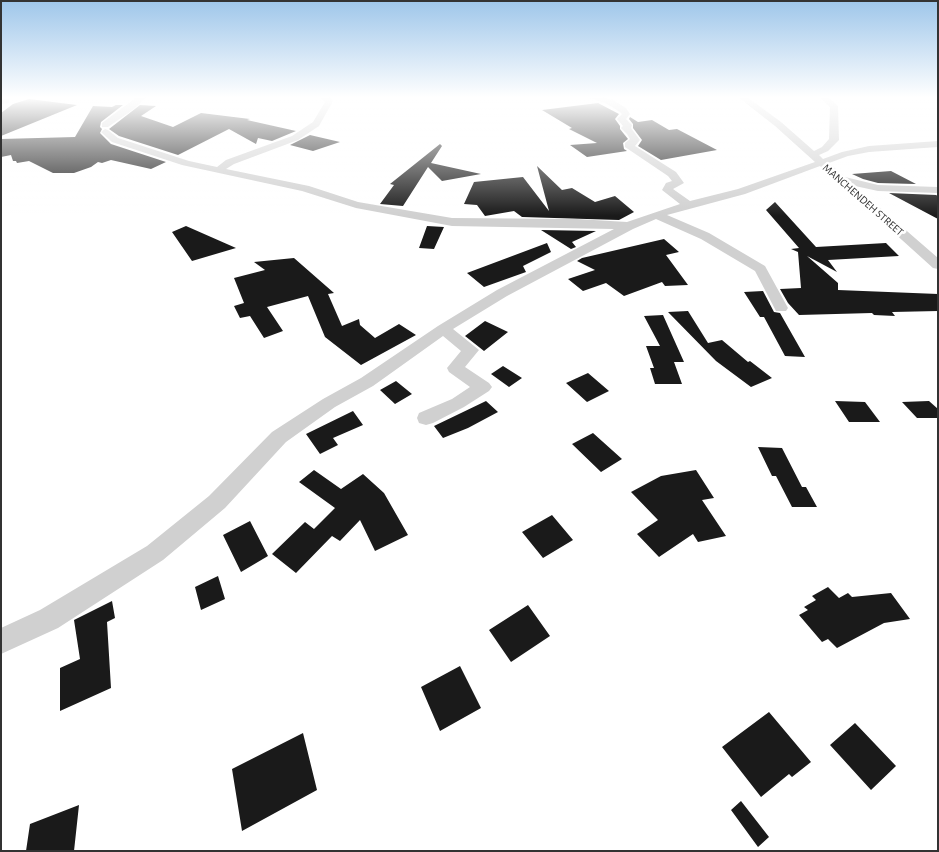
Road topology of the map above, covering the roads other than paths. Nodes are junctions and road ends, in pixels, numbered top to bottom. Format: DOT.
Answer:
graph roads {
  1 [pos="112,137"];
  2 [pos="296,137"];
  3 [pos="633,137"];
  4 [pos="792,137"];
  5 [pos="834,137"];
  6 [pos="938,144"];
  7 [pos="816,159"];
  8 [pos="220,171"];
  9 [pos="839,179"];
  10 [pos="938,190"];
  11 [pos="690,206"];
  12 [pos="656,215"];
  13 [pos="629,226"];
  14 [pos="938,265"];
  15 [pos="781,308"];
  16 [pos="443,329"];
  17 [pos="426,418"];
  18 [pos="1,641"];
  1 -- 8 [label="street"];
  2 -- 8 [label="street"];
  3 -- 11 [label="street"];
  4 -- 7 [label="street, MANCHENDEH STREET"];
  5 -- 7 [label="street"];
  6 -- 7 [label="street"];
  7 -- 9 [label="street, MANCHENDEH STREET"];
  7 -- 11 [label="street"];
  8 -- 13 [label="street"];
  9 -- 10 [label="street"];
  9 -- 14 [label="street, MANCHENDEH STREET"];
  11 -- 12 [label="street"];
  12 -- 13 [label="street"];
  12 -- 15 [label="street"];
  13 -- 16 [label="street"];
  16 -- 17 [label="street"];
  16 -- 18 [label="street"];
}
